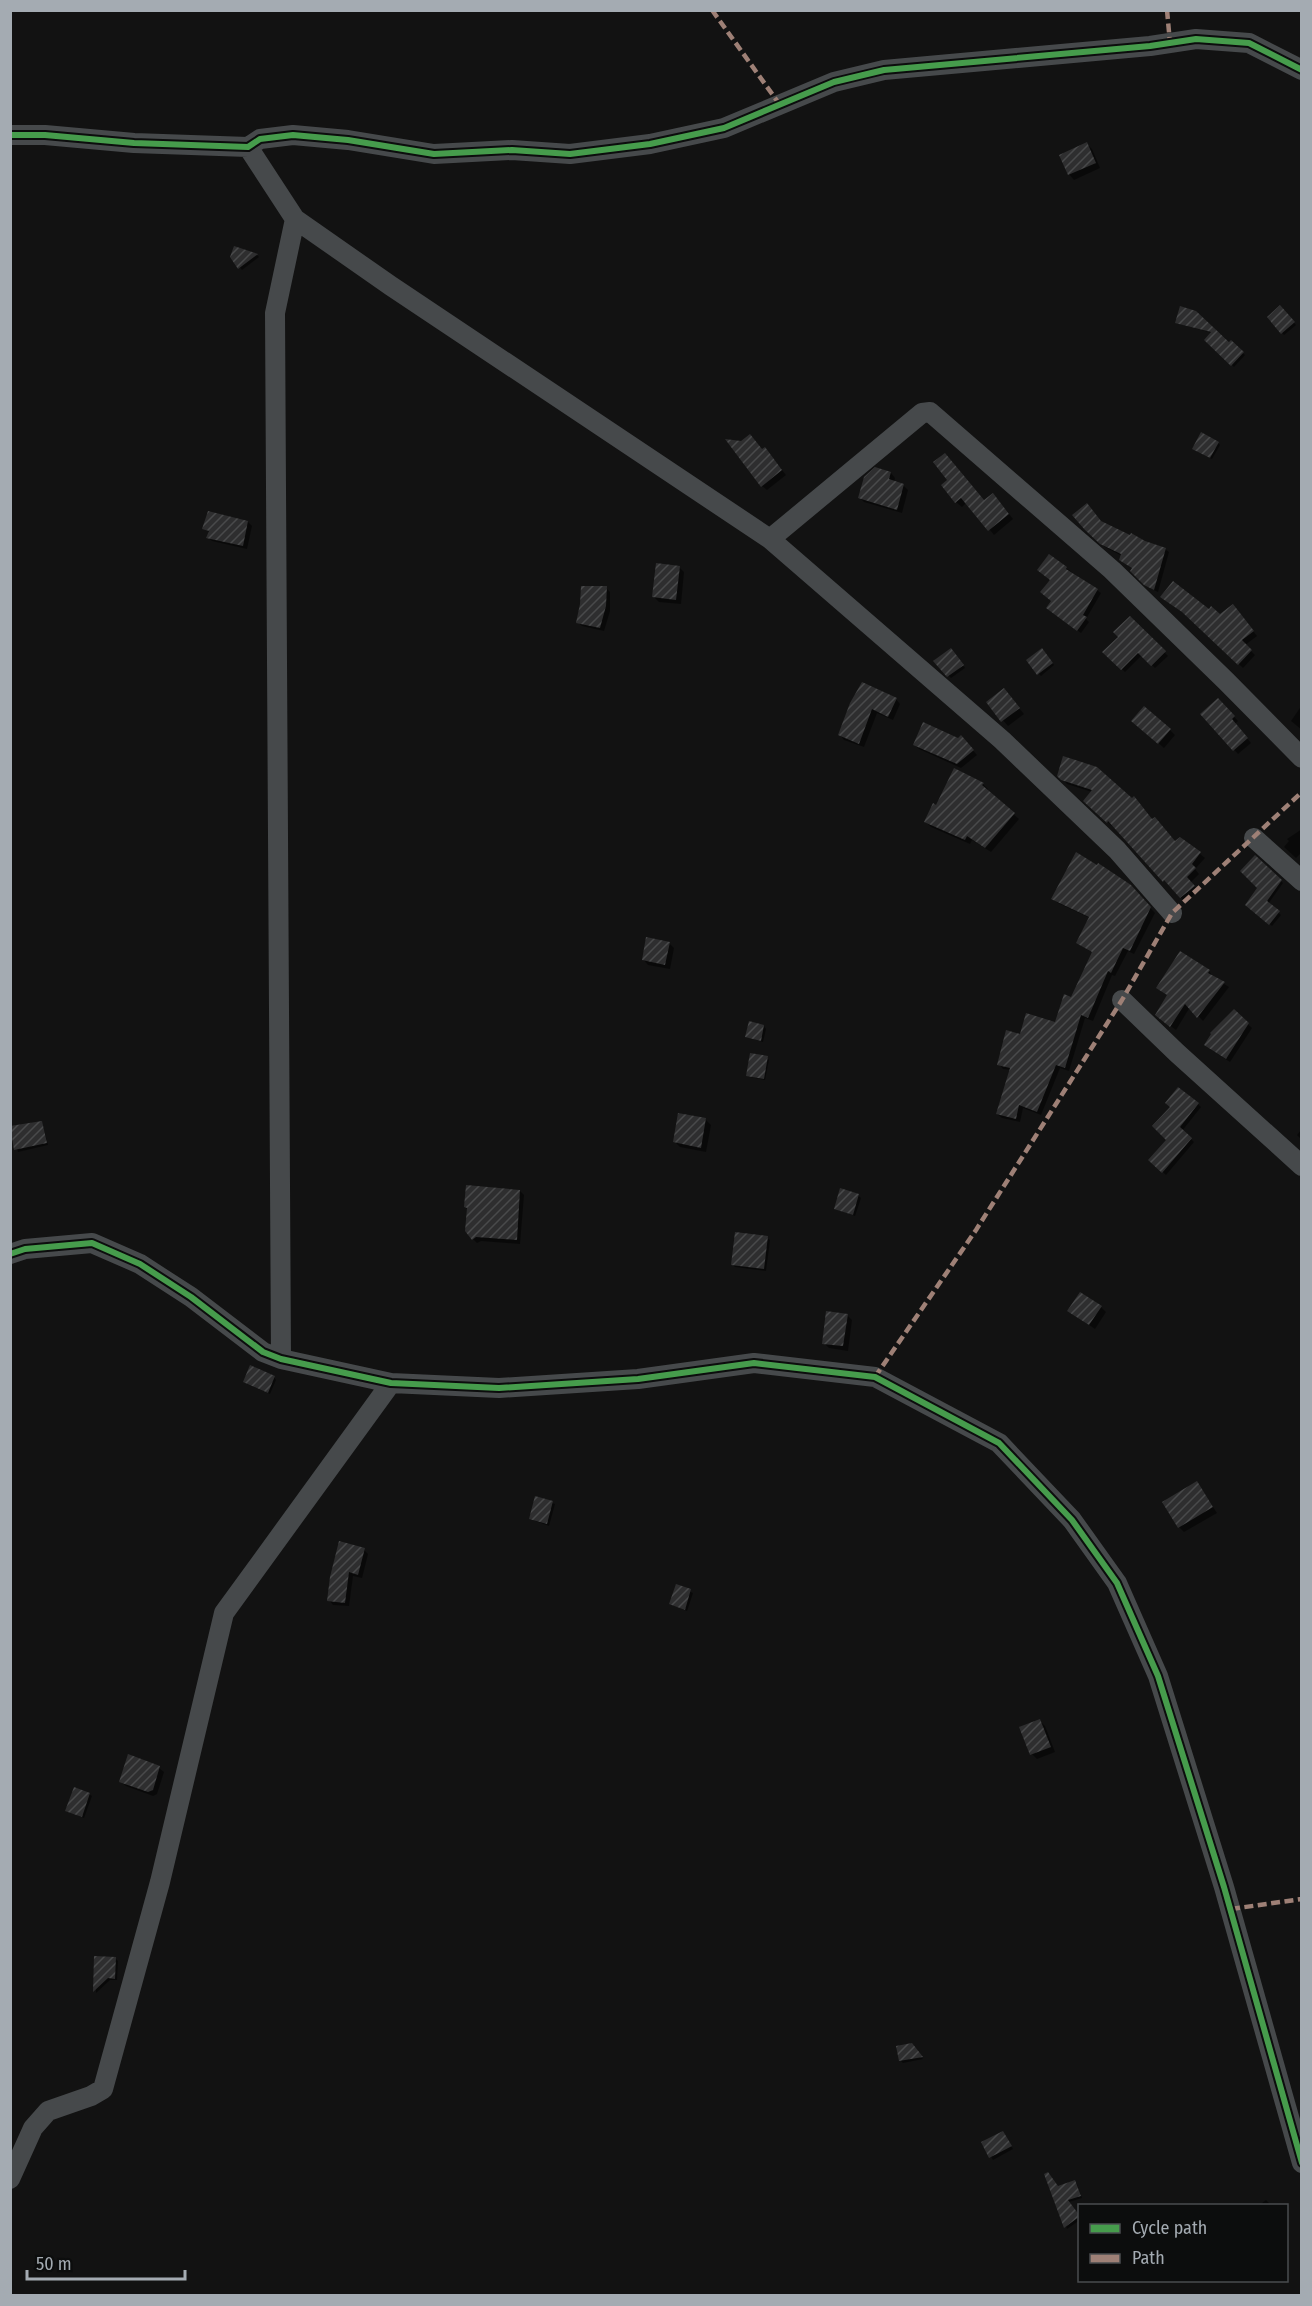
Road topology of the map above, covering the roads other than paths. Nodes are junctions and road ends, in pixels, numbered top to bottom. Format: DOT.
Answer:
graph roads {
  1 [pos="1302,69"];
  2 [pos="10,135"];
  3 [pos="248,147"];
  4 [pos="295,219"];
  5 [pos="770,539"];
  6 [pos="1302,759"];
  7 [pos="1254,838"];
  8 [pos="1302,881"];
  9 [pos="1172,913"];
  10 [pos="1122,1000"];
  11 [pos="1302,1166"];
  12 [pos="10,1254"];
  13 [pos="281,1359"];
  14 [pos="391,1383"];
  15 [pos="1302,2163"];
  16 [pos="10,2179"];
  1 -- 3 [label="street"];
  2 -- 3 [label="street"];
  3 -- 4 [label="street"];
  4 -- 5 [label="street"];
  4 -- 13 [label="street"];
  5 -- 6 [label="street"];
  5 -- 9 [label="street"];
  7 -- 8 [label="street"];
  10 -- 11 [label="street"];
  12 -- 13 [label="street"];
  13 -- 14 [label="street"];
  14 -- 15 [label="street"];
  14 -- 16 [label="street"];
}
